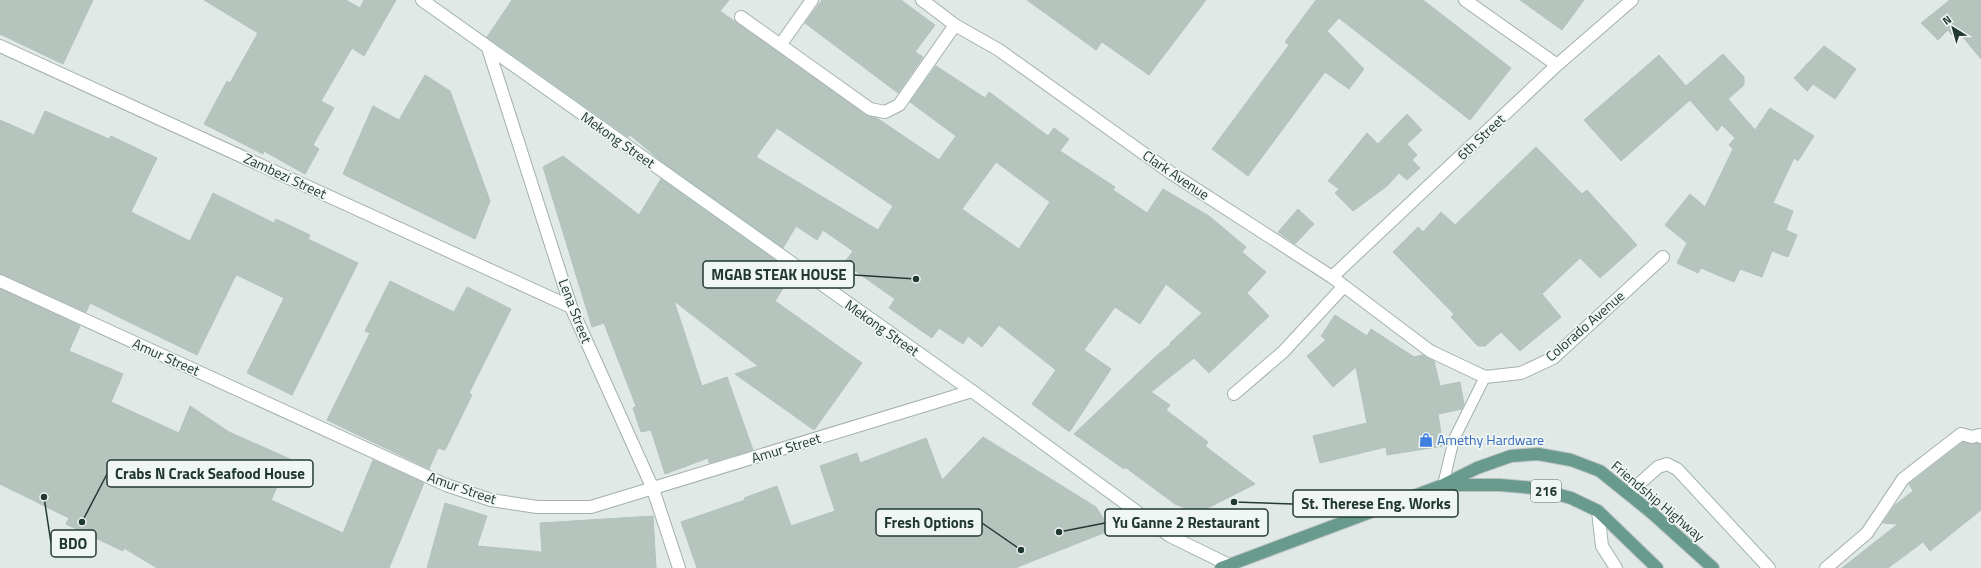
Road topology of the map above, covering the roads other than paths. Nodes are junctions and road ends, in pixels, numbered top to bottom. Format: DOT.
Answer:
graph roads {
  1 [pos="422,0"];
  2 [pos="812,0"];
  3 [pos="922,0"];
  4 [pos="1465,0"];
  5 [pos="1632,0"];
  6 [pos="741,17"];
  7 [pos="956,25"];
  8 [pos="781,44"];
  9 [pos="0,46"];
  10 [pos="488,48"];
  11 [pos="1558,65"];
  12 [pos="1663,257"];
  13 [pos="1332,277"];
  14 [pos="0,281"];
  15 [pos="1344,286"];
  16 [pos="571,308"];
  17 [pos="1485,377"];
  18 [pos="972,391"];
  19 [pos="1234,394"];
  20 [pos="1980,435"];
  21 [pos="1443,485"];
  22 [pos="653,489"];
  23 [pos="1629,493"];
  24 [pos="1598,511"];
  25 [pos="1225,567"];
  26 [pos="679,568"];
  27 [pos="1616,568"];
  28 [pos="1657,568"];
  29 [pos="1713,568"];
  30 [pos="1769,568"];
  31 [pos="1826,568"];
  1 -- 10 [label="street, Mekong Street"];
  2 -- 8 [label="street"];
  3 -- 7 [label="street, Clark Avenue"];
  4 -- 11 [label="street"];
  5 -- 11 [label="street, 6th Street"];
  6 -- 8 [label="street"];
  7 -- 8 [label="street"];
  7 -- 13 [label="street, Clark Avenue"];
  9 -- 16 [label="street, Zambezi Street"];
  10 -- 16 [label="street, Lena Street"];
  10 -- 18 [label="street, Mekong Street"];
  11 -- 13 [label="street, 6th Street"];
  12 -- 17 [label="street, Colorado Avenue"];
  13 -- 15 [label="street, Clark Avenue"];
  14 -- 22 [label="street, Amur Street"];
  15 -- 17 [label="street, Clark Avenue"];
  15 -- 19 [label="street"];
  16 -- 22 [label="street, Lena Street"];
  17 -- 21 [label="lane"];
  18 -- 22 [label="street, Amur Street"];
  18 -- 25 [label="street, Mekong Street"];
  20 -- 31 [label="street"];
  21 -- 23 [label="main road, Friendship Highway / 216"];
  21 -- 24 [label="main road, Friendship Highway / 216"];
  21 -- 25 [label="main road, Friendship Highway / 216"];
  22 -- 26 [label="street, Lena Street"];
  23 -- 29 [label="main road, Friendship Highway / 216"];
  23 -- 30 [label="street"];
  24 -- 27 [label="street"];
  24 -- 28 [label="main road, Friendship Highway / 216"];
}
